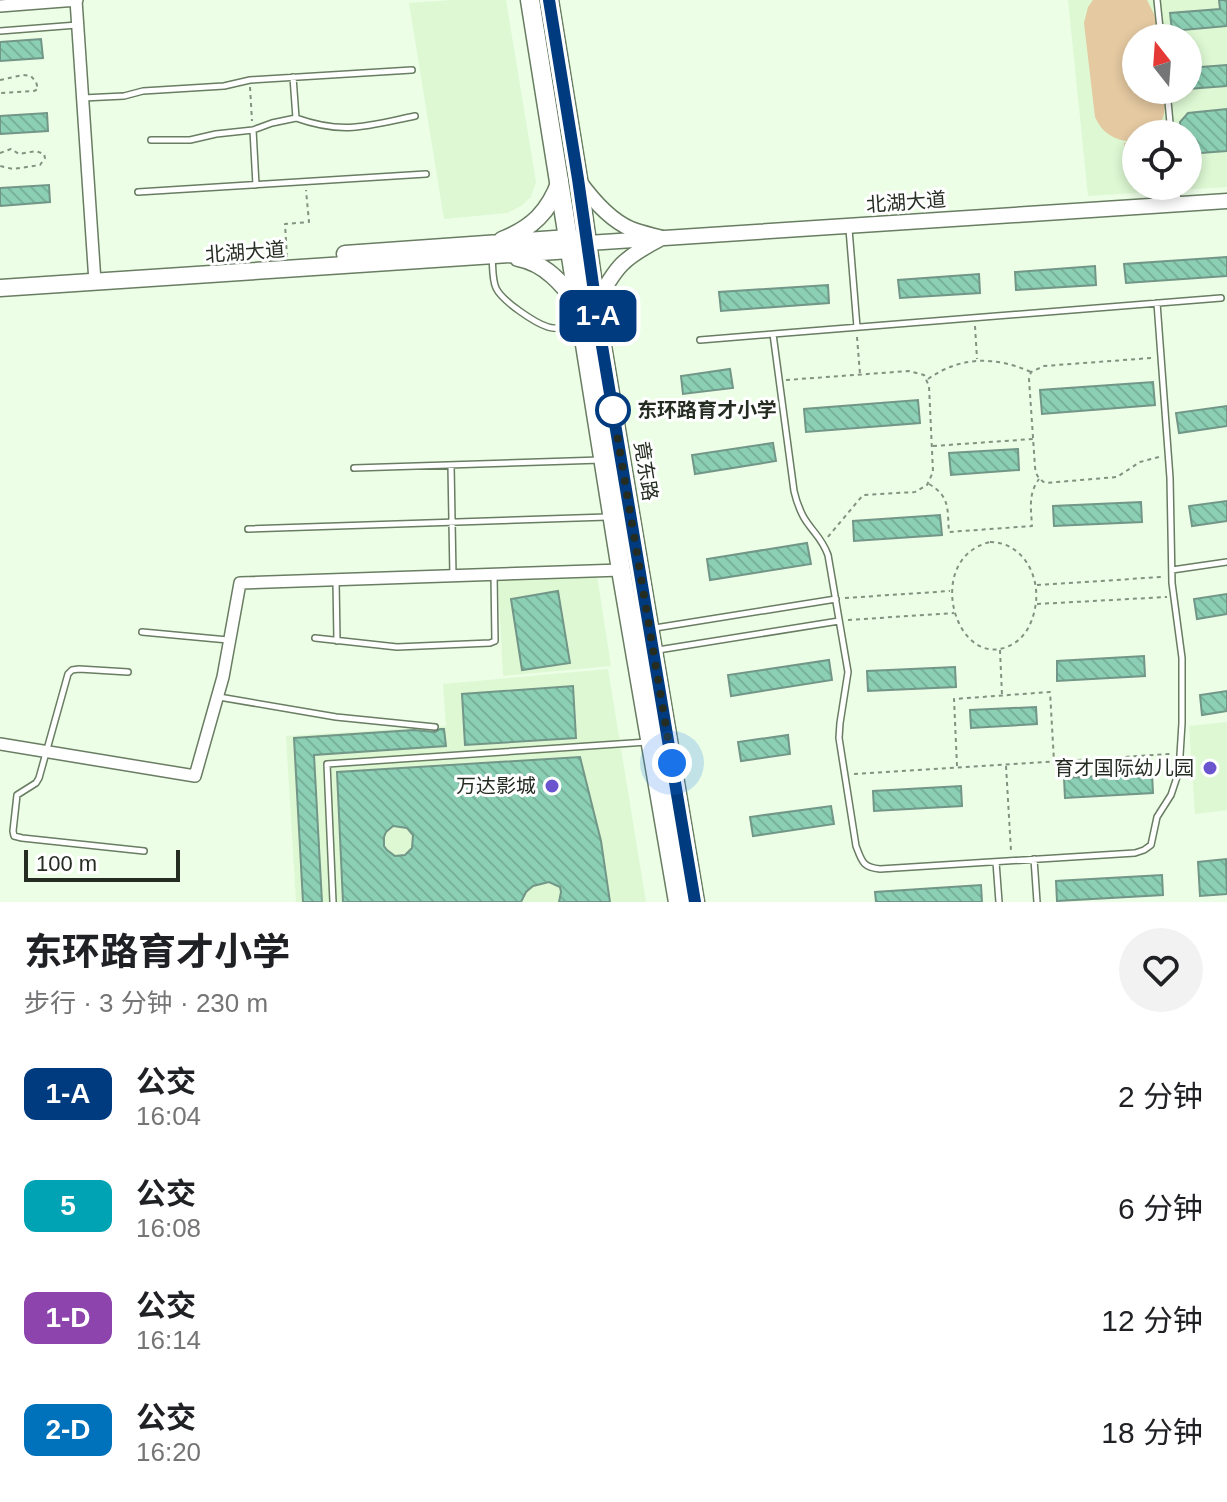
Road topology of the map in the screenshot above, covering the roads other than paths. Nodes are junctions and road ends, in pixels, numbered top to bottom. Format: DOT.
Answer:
graph roads {
  1 [pos="76,0"];
  2 [pos="530,0"];
  3 [pos="549,0"];
  4 [pos="1157,0"];
  5 [pos="0,6"];
  6 [pos="1160,24"];
  7 [pos="78,25"];
  8 [pos="0,31"];
  9 [pos="412,70"];
  10 [pos="293,77"];
  11 [pos="82,98"];
  12 [pos="415,116"];
  13 [pos="296,118"];
  14 [pos="253,130"];
  15 [pos="151,140"];
  16 [pos="426,174"];
  17 [pos="569,180"];
  18 [pos="256,185"];
  19 [pos="138,192"];
  20 [pos="1179,200"];
  21 [pos="1227,201"];
  22 [pos="1179,204"];
  23 [pos="849,226"];
  24 [pos="662,238"];
  25 [pos="576,244"];
  26 [pos="492,250"];
  27 [pos="94,276"];
  28 [pos="0,278"];
  29 [pos="0,288"];
  30 [pos="1221,298"];
  31 [pos="1157,303"];
  32 [pos="588,305"];
  33 [pos="857,327"];
  34 [pos="583,328"];
  35 [pos="773,334"];
  36 [pos="700,340"];
  37 [pos="604,460"];
  38 [pos="451,465"];
  39 [pos="354,468"];
  40 [pos="613,517"];
  41 [pos="452,522"];
  42 [pos="248,529"];
  43 [pos="1227,562"];
  44 [pos="621,570"];
  45 [pos="1172,573"];
  46 [pos="494,575"];
  47 [pos="453,576"];
  48 [pos="336,580"];
  49 [pos="836,599"];
  50 [pos="839,621"];
  51 [pos="650,629"];
  52 [pos="142,632"];
  53 [pos="315,638"];
  54 [pos="230,640"];
  55 [pos="337,641"];
  56 [pos="653,651"];
  57 [pos="128,672"];
  58 [pos="218,697"];
  59 [pos="435,727"];
  60 [pos="650,742"];
  61 [pos="0,744"];
  62 [pos="47,752"];
  63 [pos="144,851"];
  64 [pos="1034,859"];
  65 [pos="996,862"];
  66 [pos="333,902"];
  67 [pos="678,902"];
  68 [pos="695,902"];
  69 [pos="999,902"];
  70 [pos="1037,902"];
  1 -- 5 [label="street"];
  1 -- 7 [label="street"];
  2 -- 17 [label="main road, 竟东路"];
  3 -- 17 [label="main road, 竟东路"];
  4 -- 6 [label="lane"];
  7 -- 8 [label="lane"];
  7 -- 11 [label="street"];
  9 -- 10 [label="lane"];
  10 -- 11 [label="lane"];
  10 -- 13 [label="lane"];
  11 -- 27 [label="street"];
  12 -- 13 [label="lane"];
  13 -- 14 [label="lane"];
  14 -- 15 [label="lane"];
  14 -- 18 [label="lane"];
  16 -- 18 [label="lane"];
  17 -- 24 [label="street"];
  17 -- 25 [label="main road, 竟东路"];
  17 -- 26 [label="main road"];
  18 -- 19 [label="lane"];
  20 -- 22 [label="lane"];
  21 -- 22 [label="street, 北湖大道"];
  22 -- 23 [label="street, 北湖大道"];
  23 -- 24 [label="street, 北湖大道"];
  23 -- 33 [label="lane"];
  24 -- 25 [label="street, 北湖大道"];
  24 -- 32 [label="street"];
  25 -- 26 [label="main road, 北湖大道"];
  25 -- 32 [label="main road, 竟东路"];
  26 -- 27 [label="main road, 北湖大道"];
  26 -- 27 [label="main road, 北湖大道"];
  26 -- 32 [label="main road"];
  26 -- 34 [label="lane"];
  27 -- 28 [label="main road, 北湖大道"];
  27 -- 29 [label="main road, 北湖大道"];
  30 -- 31 [label="lane"];
  31 -- 33 [label="lane"];
  31 -- 45 [label="lane"];
  32 -- 34 [label="main road, 竟东路"];
  32 -- 51 [label="main road, 竟东路"];
  33 -- 35 [label="lane"];
  34 -- 37 [label="main road, 竟东路"];
  35 -- 36 [label="lane"];
  35 -- 49 [label="lane"];
  37 -- 38 [label="lane"];
  37 -- 40 [label="main road, 竟东路"];
  38 -- 39 [label="lane"];
  38 -- 41 [label="lane"];
  40 -- 41 [label="lane"];
  40 -- 44 [label="main road, 竟东路"];
  41 -- 42 [label="lane"];
  41 -- 47 [label="lane"];
  43 -- 45 [label="lane"];
  44 -- 46 [label="street"];
  44 -- 60 [label="main road, 竟东路"];
  45 -- 64 [label="lane"];
  46 -- 47 [label="street"];
  46 -- 55 [label="lane"];
  47 -- 48 [label="street"];
  48 -- 54 [label="street"];
  48 -- 55 [label="lane"];
  49 -- 50 [label="lane"];
  49 -- 51 [label="lane"];
  50 -- 56 [label="lane"];
  50 -- 65 [label="lane"];
  51 -- 56 [label="main road, 竟东路"];
  52 -- 54 [label="lane"];
  53 -- 55 [label="lane"];
  54 -- 58 [label="street"];
  56 -- 68 [label="main road, 竟东路"];
  57 -- 62 [label="lane"];
  58 -- 59 [label="lane"];
  58 -- 62 [label="street"];
  60 -- 66 [label="lane"];
  60 -- 67 [label="main road, 竟东路"];
  61 -- 62 [label="street"];
  62 -- 63 [label="lane"];
  64 -- 65 [label="lane"];
  64 -- 70 [label="lane"];
  65 -- 69 [label="lane"];
}
